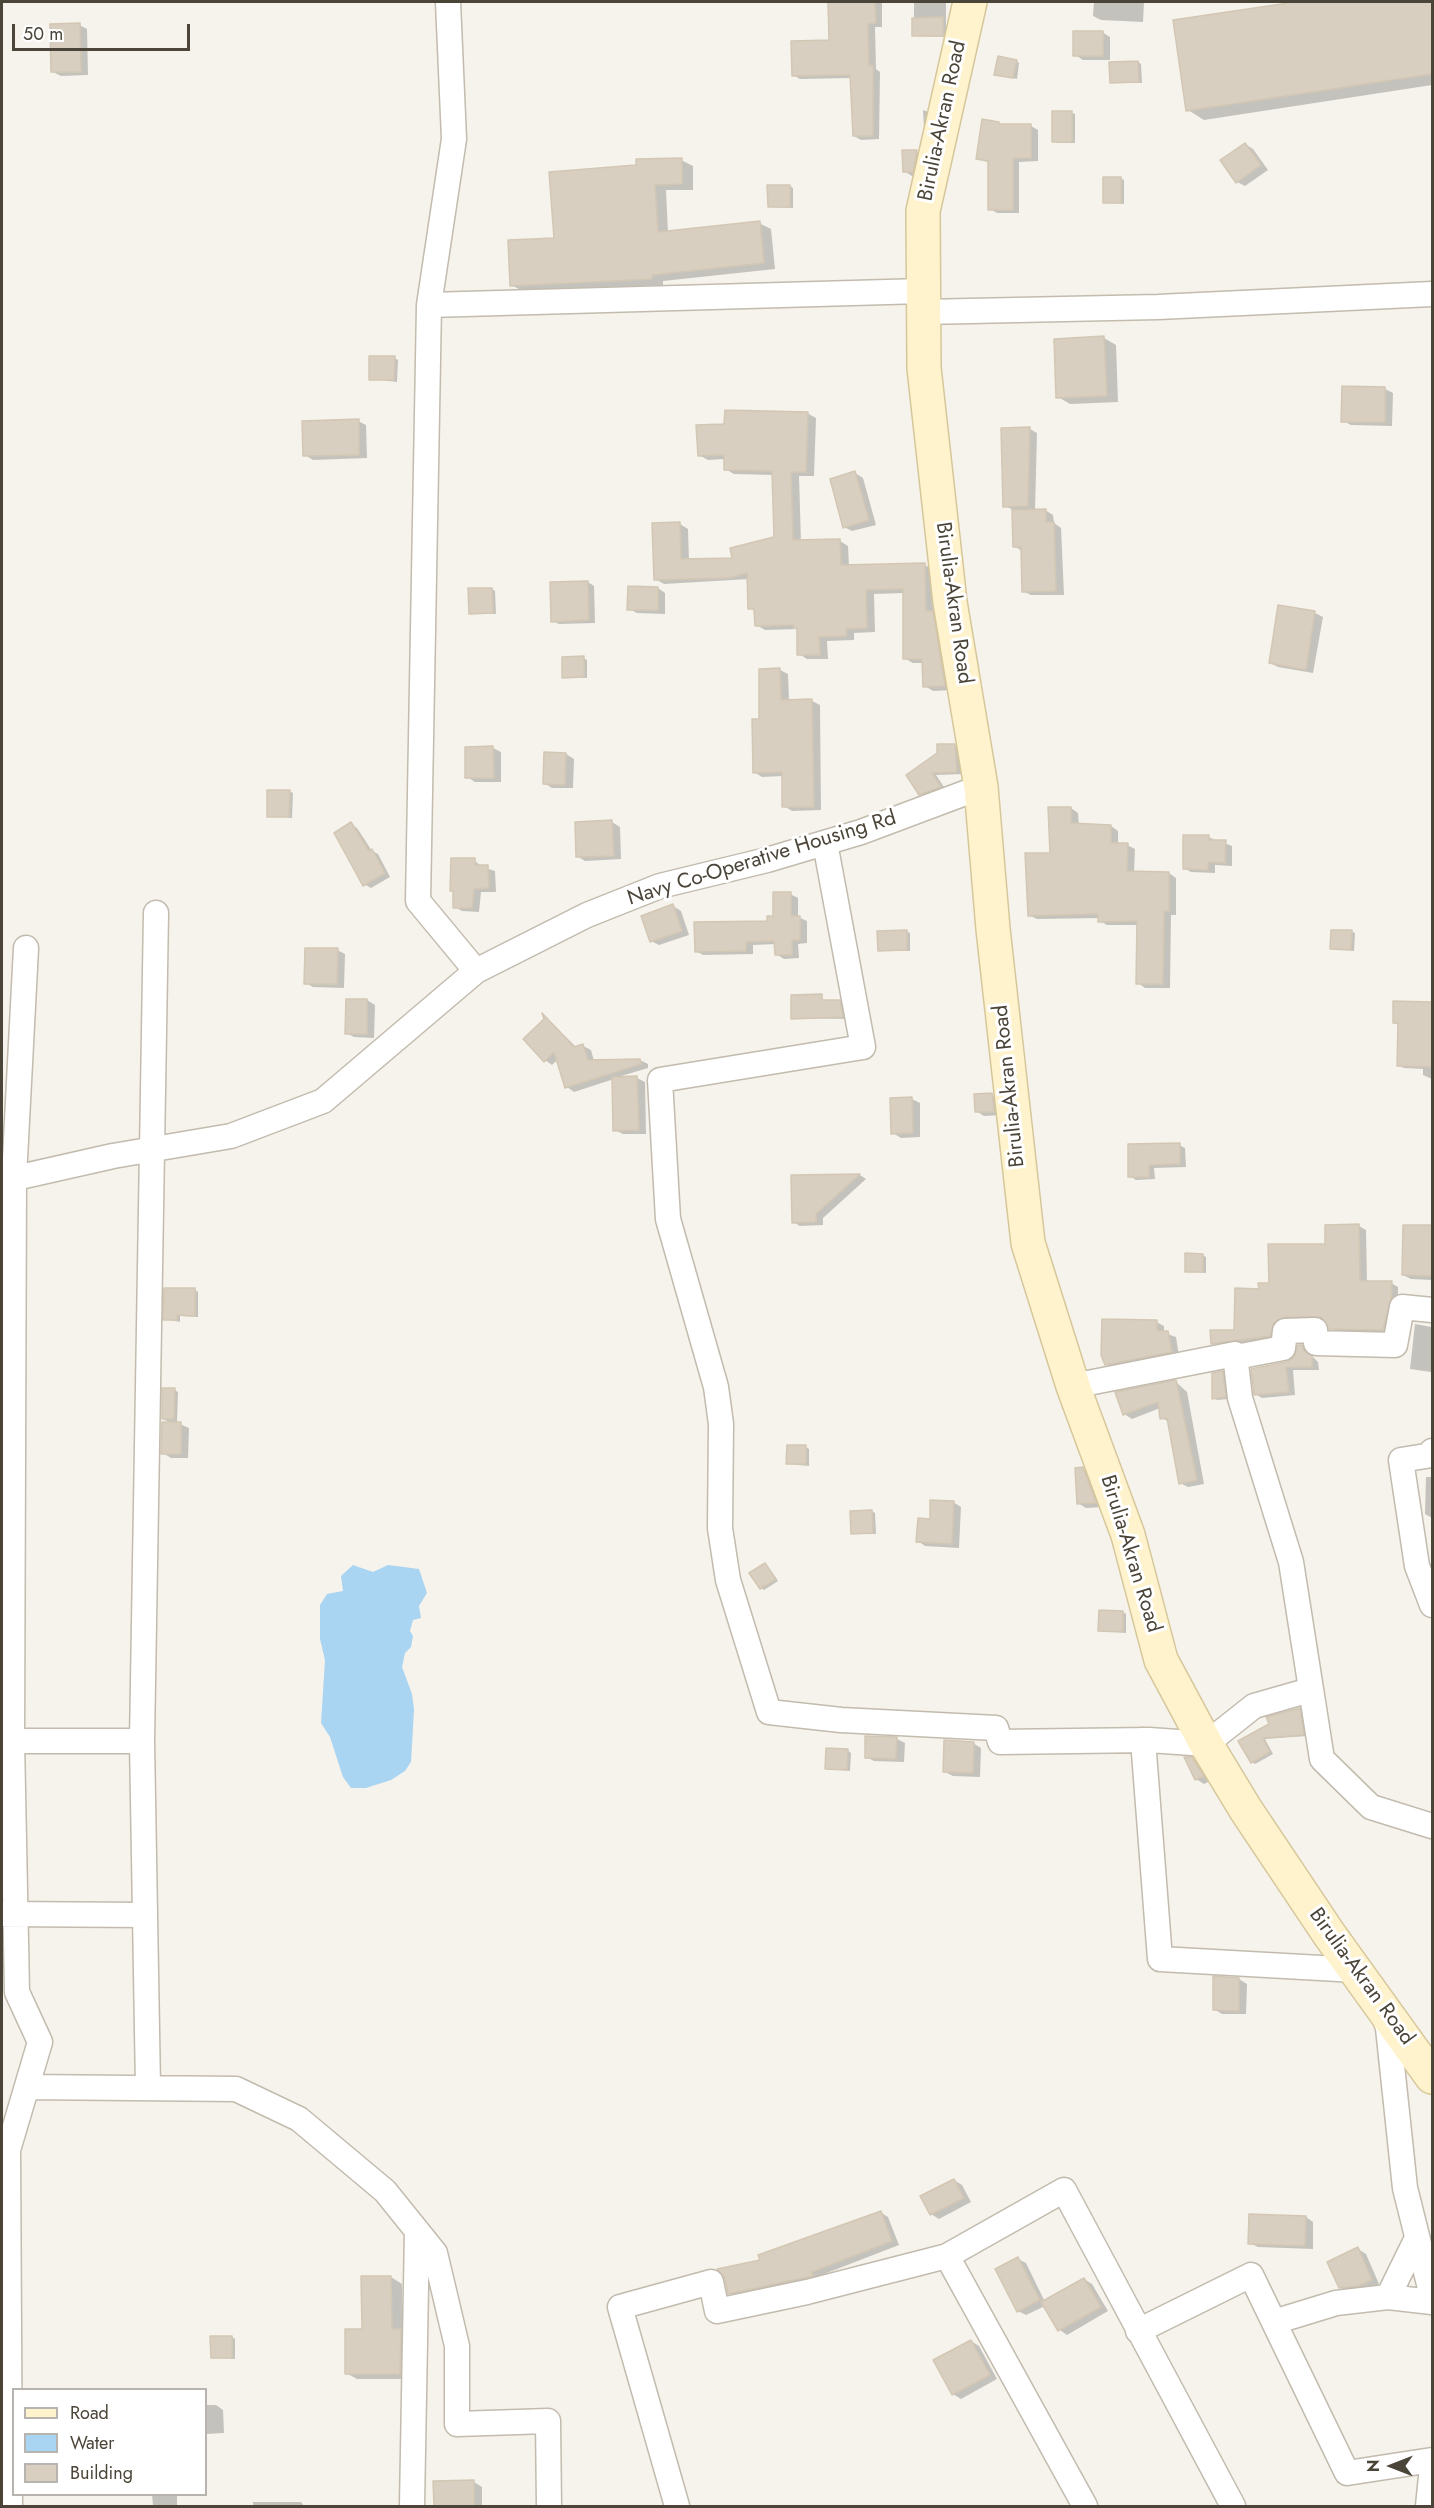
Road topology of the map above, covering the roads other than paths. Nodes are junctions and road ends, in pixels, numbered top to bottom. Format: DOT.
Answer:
graph roads {
  1 [pos="448,2"];
  2 [pos="970,2"];
  3 [pos="1432,294"];
  4 [pos="923,302"];
  5 [pos="429,305"];
  6 [pos="981,787"];
  7 [pos="825,843"];
  8 [pos="156,913"];
  9 [pos="26,948"];
  10 [pos="476,971"];
  11 [pos="153,1149"];
  12 [pos="8,1180"];
  13 [pos="1432,1310"];
  14 [pos="1236,1357"];
  15 [pos="1073,1386"];
  16 [pos="1432,1450"];
  17 [pos="1432,1605"];
  18 [pos="1310,1690"];
  19 [pos="7,1740"];
  20 [pos="1143,1740"];
  21 [pos="142,1741"];
  22 [pos="1206,1744"];
  23 [pos="1432,1826"];
  24 [pos="8,1915"];
  25 [pos="145,1915"];
  26 [pos="1356,1970"];
  27 [pos="1378,2000"];
  28 [pos="1432,2077"];
  29 [pos="27,2087"];
  30 [pos="148,2088"];
  31 [pos="417,2231"];
  32 [pos="1418,2238"];
  33 [pos="946,2256"];
  34 [pos="1432,2296"];
  35 [pos="1388,2297"];
  36 [pos="1432,2302"];
  37 [pos="1274,2322"];
  38 [pos="1138,2331"];
  39 [pos="1432,2460"];
  40 [pos="1432,2467"];
  41 [pos="10,2506"];
  42 [pos="412,2506"];
  43 [pos="549,2506"];
  44 [pos="677,2506"];
  45 [pos="1085,2506"];
  46 [pos="1233,2506"];
  47 [pos="1428,2506"];
  1 -- 5 [label="street"];
  2 -- 4 [label="street, Birulia-Akran Road"];
  3 -- 4 [label="street"];
  4 -- 5 [label="street"];
  4 -- 6 [label="street, Birulia-Akran Road"];
  5 -- 10 [label="street"];
  6 -- 7 [label="street, Navy Co-Operative Housing Rd"];
  6 -- 15 [label="street, Birulia-Akran Road"];
  7 -- 10 [label="street, Navy Co-Operative Housing Rd"];
  7 -- 20 [label="street"];
  8 -- 11 [label="street"];
  9 -- 12 [label="street"];
  10 -- 11 [label="street, Navy Co-Operative Housing Rd"];
  11 -- 12 [label="street, Navy Co-Operative Housing Rd"];
  11 -- 21 [label="street"];
  12 -- 19 [label="street"];
  13 -- 14 [label="street"];
  14 -- 15 [label="street"];
  14 -- 18 [label="street"];
  15 -- 22 [label="street, Birulia-Akran Road"];
  16 -- 17 [label="street"];
  18 -- 22 [label="street"];
  18 -- 23 [label="street"];
  19 -- 21 [label="street"];
  19 -- 24 [label="street"];
  20 -- 22 [label="street"];
  20 -- 26 [label="street"];
  21 -- 25 [label="street"];
  22 -- 26 [label="street, Birulia-Akran Road"];
  24 -- 25 [label="street"];
  24 -- 29 [label="street"];
  25 -- 30 [label="street"];
  26 -- 27 [label="street, Birulia-Akran Road"];
  27 -- 28 [label="street, Birulia-Akran Road"];
  27 -- 32 [label="street"];
  29 -- 30 [label="street"];
  29 -- 41 [label="street"];
  30 -- 31 [label="street"];
  31 -- 42 [label="street"];
  31 -- 43 [label="street"];
  32 -- 34 [label="street"];
  32 -- 35 [label="street"];
  33 -- 38 [label="street"];
  33 -- 44 [label="street"];
  33 -- 45 [label="street"];
  35 -- 36 [label="street"];
  35 -- 37 [label="street"];
  37 -- 38 [label="street"];
  37 -- 39 [label="street"];
  38 -- 46 [label="street"];
  40 -- 47 [label="street"];
}
